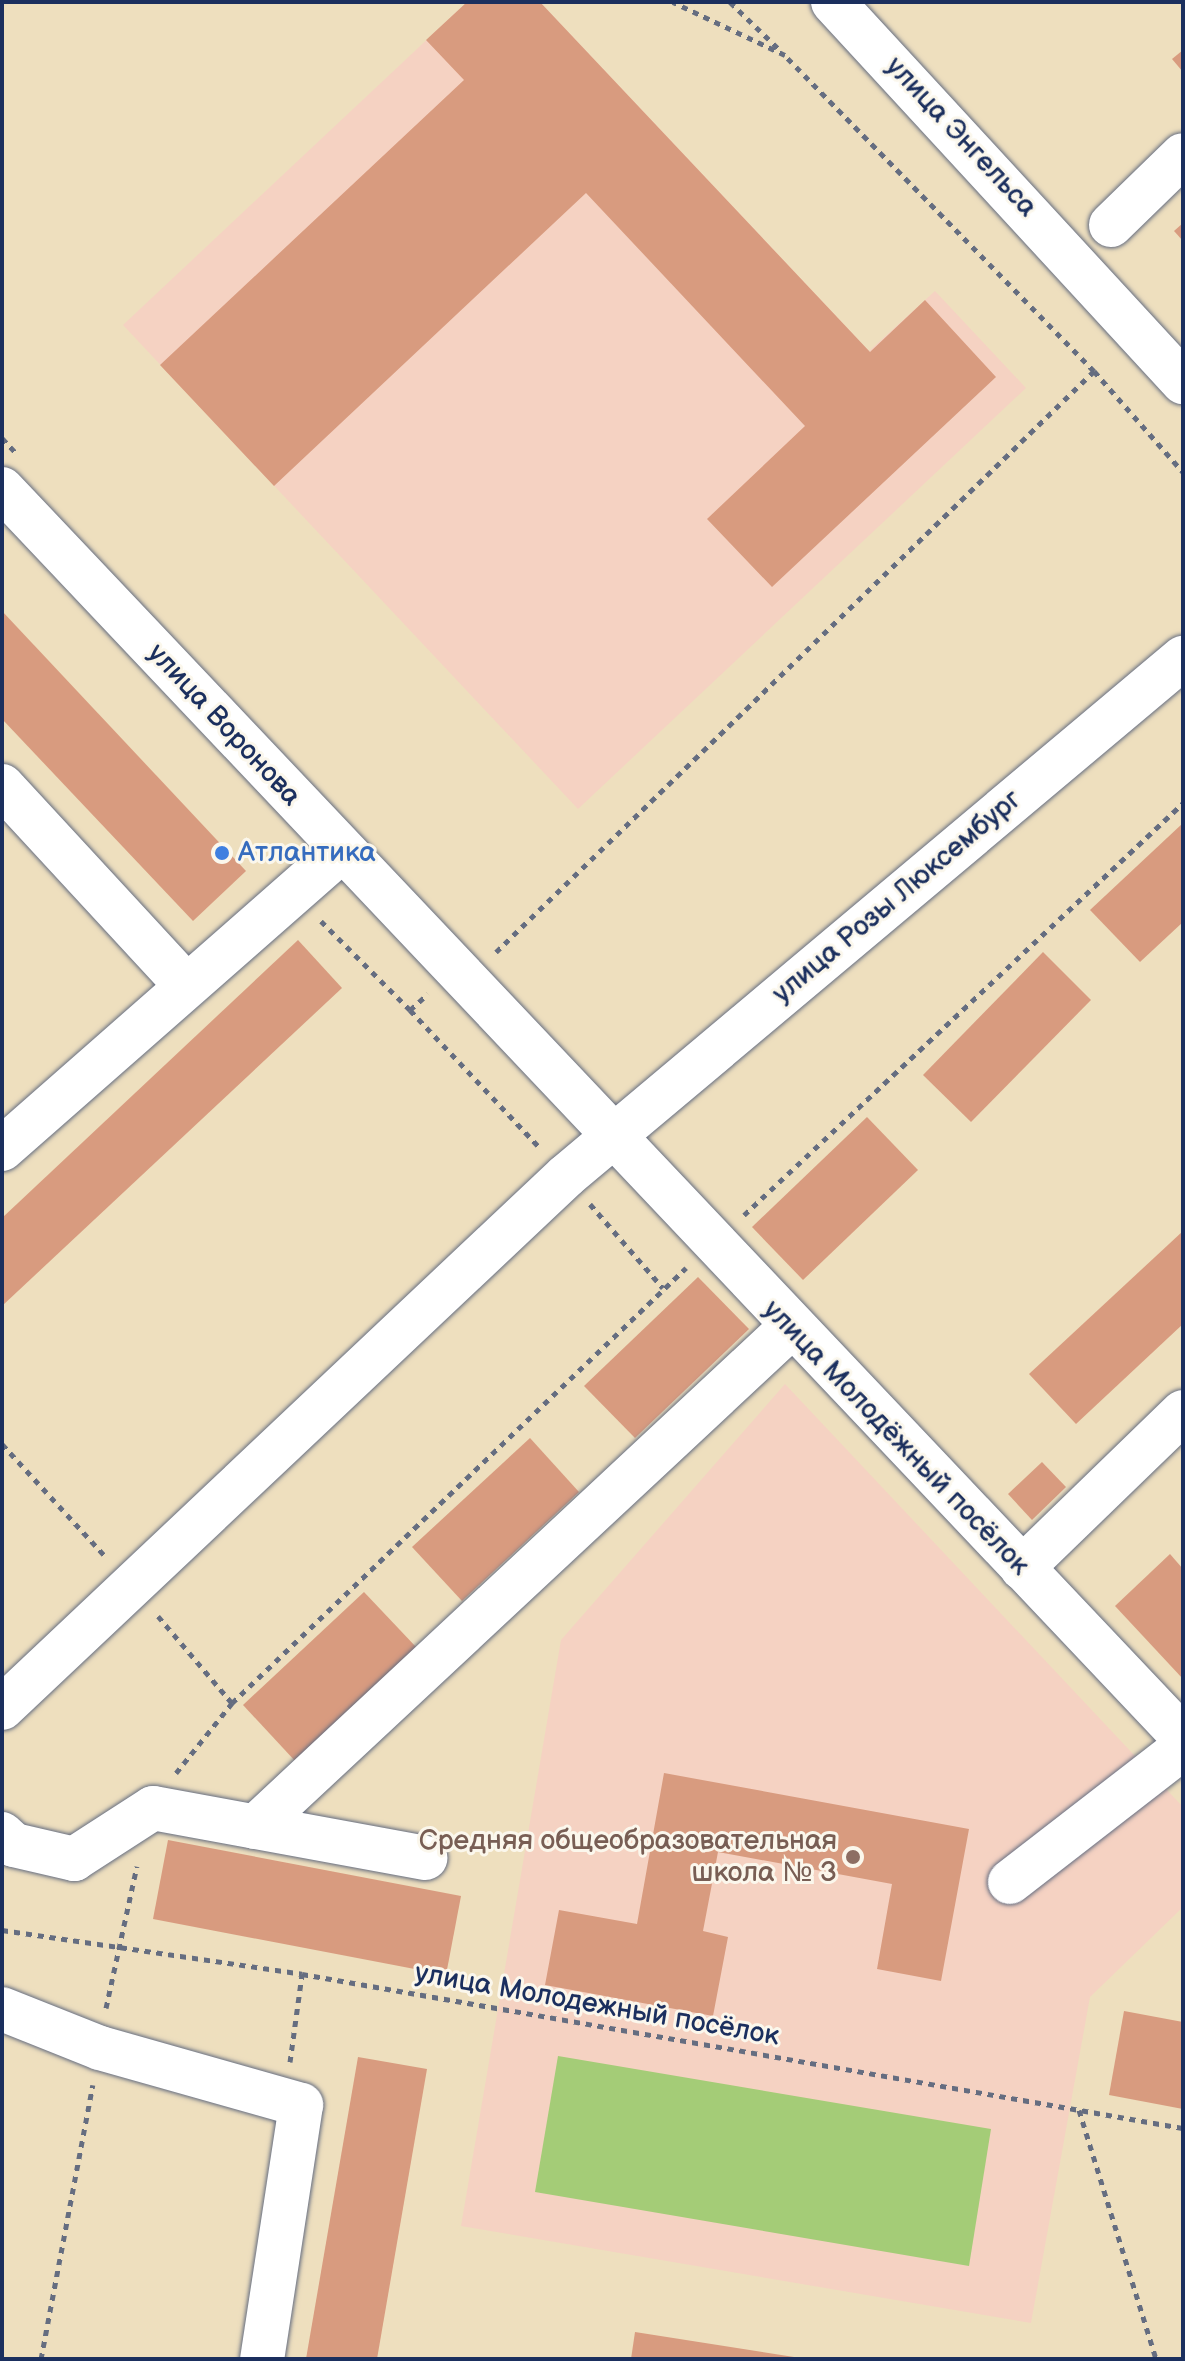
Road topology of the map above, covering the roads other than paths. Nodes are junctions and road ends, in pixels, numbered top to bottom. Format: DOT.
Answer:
graph roads {
  1 [pos="833,2"];
  2 [pos="1183,155"];
  3 [pos="1111,225"];
  4 [pos="1089,272"];
  5 [pos="1183,349"];
  6 [pos="1183,382"];
  7 [pos="13,475"];
  8 [pos="1183,658"];
  9 [pos="2,786"];
  10 [pos="342,850"];
  11 [pos="185,984"];
  12 [pos="612,1135"];
  13 [pos="2,1149"];
  14 [pos="790,1328"];
  15 [pos="1183,1412"];
  16 [pos="1022,1568"];
  17 [pos="2,1708"];
  18 [pos="1183,1737"];
  19 [pos="1183,1748"];
  20 [pos="255,1827"];
  21 [pos="2,1834"];
  22 [pos="425,1858"];
  23 [pos="1010,1882"];
  24 [pos="2,2009"];
  25 [pos="262,2359"];
  1 -- 4 [label="street, улица Энгельса"];
  2 -- 3 [label="street"];
  4 -- 5 [label="street, улица Энгельса"];
  4 -- 6 [label="street, улица Энгельса"];
  7 -- 10 [label="street, улица Воронова"];
  8 -- 12 [label="street, улица Розы Люксембург"];
  9 -- 11 [label="street"];
  10 -- 11 [label="street"];
  10 -- 12 [label="street, улица Воронова"];
  11 -- 13 [label="street"];
  12 -- 14 [label="street, улица Молодёжный посёлок"];
  12 -- 17 [label="street, улица Розы Люксембург"];
  14 -- 16 [label="street, улица Молодёжный посёлок"];
  14 -- 20 [label="street"];
  15 -- 16 [label="street"];
  16 -- 18 [label="street, улица Молодёжный посёлок"];
  19 -- 23 [label="street"];
  20 -- 21 [label="street"];
  20 -- 22 [label="street"];
  24 -- 25 [label="street"];
}
